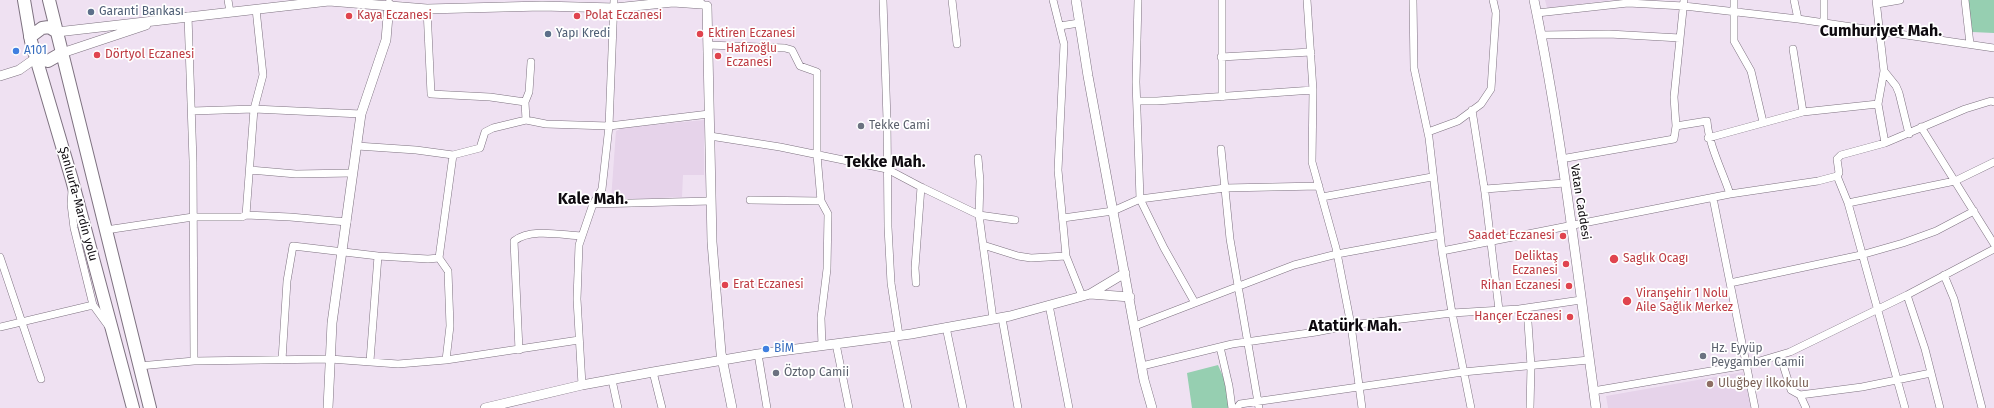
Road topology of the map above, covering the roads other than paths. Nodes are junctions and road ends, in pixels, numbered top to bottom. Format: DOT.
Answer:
graph roads {
  1 [pos="24,0"];
  2 [pos="48,0"];
  3 [pos="228,0"];
  4 [pos="883,0"];
  5 [pos="952,0"];
  6 [pos="1053,0"];
  7 [pos="1076,0"];
  8 [pos="1138,0"];
  9 [pos="1222,0"];
  10 [pos="1307,0"];
  11 [pos="1413,0"];
  12 [pos="1493,0"];
  13 [pos="1534,0"];
  14 [pos="1734,0"];
  15 [pos="1794,0"];
  16 [pos="1824,0"];
  17 [pos="1900,0"];
  18 [pos="1965,0"];
  19 [pos="677,1"];
  20 [pos="1628,1"];
  21 [pos="302,2"];
  22 [pos="389,2"];
  23 [pos="1876,2"];
  24 [pos="542,3"];
  25 [pos="645,3"];
  26 [pos="705,3"];
  27 [pos="1684,3"];
  28 [pos="615,4"];
  29 [pos="256,9"];
  30 [pos="427,9"];
  31 [pos="230,12"];
  32 [pos="1537,13"];
  33 [pos="1734,13"];
  34 [pos="188,16"];
  35 [pos="164,19"];
  36 [pos="1798,20"];
  37 [pos="1079,23"];
  38 [pos="1824,24"];
  39 [pos="1060,26"];
  40 [pos="1880,31"];
  41 [pos="57,32"];
  42 [pos="1541,35"];
  43 [pos="30,37"];
  44 [pos="1680,38"];
  45 [pos="957,44"];
  46 [pos="1970,44"];
  47 [pos="708,45"];
  48 [pos="1994,48"];
  49 [pos="1793,49"];
  50 [pos="1311,52"];
  51 [pos="62,53"];
  52 [pos="1222,57"];
  53 [pos="36,58"];
  54 [pos="530,62"];
  55 [pos="1884,71"];
  56 [pos="0,76"];
  57 [pos="1313,90"];
  58 [pos="1222,97"];
  59 [pos="1137,101"];
  60 [pos="525,102"];
  61 [pos="1994,102"];
  62 [pos="1878,104"];
  63 [pos="254,109"];
  64 [pos="1472,110"];
  65 [pos="192,111"];
  66 [pos="1803,112"];
  67 [pos="361,114"];
  68 [pos="710,114"];
  69 [pos="526,120"];
  70 [pos="1763,122"];
  71 [pos="609,126"];
  72 [pos="1676,126"];
  73 [pos="1921,127"];
  74 [pos="1428,132"];
  75 [pos="1909,134"];
  76 [pos="710,136"];
  77 [pos="1708,138"];
  78 [pos="1885,143"];
  79 [pos="357,146"];
  80 [pos="1221,149"];
  81 [pos="453,155"];
  82 [pos="817,155"];
  83 [pos="978,158"];
  84 [pos="1561,159"];
  85 [pos="1994,162"];
  86 [pos="887,169"];
  87 [pos="250,170"];
  88 [pos="352,173"];
  89 [pos="1837,176"];
  90 [pos="1432,177"];
  91 [pos="72,180"];
  92 [pos="1956,181"];
  93 [pos="1565,183"];
  94 [pos="1319,186"];
  95 [pos="921,187"];
  96 [pos="1224,188"];
  97 [pos="1484,189"];
  98 [pos="1730,194"];
  99 [pos="1322,197"];
  100 [pos="1712,198"];
  101 [pos="1140,199"];
  102 [pos="750,200"];
  103 [pos="711,201"];
  104 [pos="821,201"];
  105 [pos="1848,203"];
  106 [pos="593,204"];
  107 [pos="1113,211"];
  108 [pos="1974,211"];
  109 [pos="246,215"];
  110 [pos="979,215"];
  111 [pos="193,217"];
  112 [pos="1063,218"];
  113 [pos="1015,220"];
  114 [pos="346,222"];
  115 [pos="1572,227"];
  116 [pos="106,230"];
  117 [pos="1440,235"];
  118 [pos="581,236"];
  119 [pos="1491,241"];
  120 [pos="1994,244"];
  121 [pos="983,245"];
  122 [pos="1994,249"];
  123 [pos="341,251"];
  124 [pos="1442,252"];
  125 [pos="1337,254"];
  126 [pos="1861,255"];
  127 [pos="378,256"];
  128 [pos="1066,256"];
  129 [pos="0,257"];
  130 [pos="439,258"];
  131 [pos="1124,273"];
  132 [pos="1944,275"];
  133 [pos="916,283"];
  134 [pos="1730,283"];
  135 [pos="1237,287"];
  136 [pos="1086,295"];
  137 [pos="1907,295"];
  138 [pos="1130,297"];
  139 [pos="1581,300"];
  140 [pos="1195,303"];
  141 [pos="93,304"];
  142 [pos="1050,305"];
  143 [pos="1527,308"];
  144 [pos="1877,309"];
  145 [pos="1499,310"];
  146 [pos="1452,313"];
  147 [pos="1002,318"];
  148 [pos="993,319"];
  149 [pos="21,322"];
  150 [pos="1351,325"];
  151 [pos="1135,326"];
  152 [pos="0,327"];
  153 [pos="946,328"];
  154 [pos="112,331"];
  155 [pos="896,336"];
  156 [pos="579,340"];
  157 [pos="1247,342"];
  158 [pos="836,344"];
  159 [pos="822,346"];
  160 [pos="1220,347"];
  161 [pos="519,350"];
  162 [pos="758,354"];
  163 [pos="1780,355"];
  164 [pos="282,360"];
  165 [pos="330,360"];
  166 [pos="446,360"];
  167 [pos="1588,360"];
  168 [pos="194,361"];
  169 [pos="370,361"];
  170 [pos="723,361"];
  171 [pos="1746,365"];
  172 [pos="139,366"];
  173 [pos="1142,366"];
  174 [pos="1531,366"];
  175 [pos="653,372"];
  176 [pos="1463,372"];
  177 [pos="1931,373"];
  178 [pos="41,379"];
  179 [pos="612,380"];
  180 [pos="1896,380"];
  181 [pos="582,385"];
  182 [pos="1360,386"];
  183 [pos="1593,391"];
  184 [pos="1800,395"];
  185 [pos="1259,405"];
  186 [pos="133,408"];
  187 [pos="150,408"];
  188 [pos="328,408"];
  189 [pos="485,408"];
  190 [pos="618,408"];
  191 [pos="662,408"];
  192 [pos="732,408"];
  193 [pos="767,408"];
  194 [pos="849,408"];
  195 [pos="908,408"];
  196 [pos="963,408"];
  197 [pos="1018,408"];
  198 [pos="1069,408"];
  199 [pos="1152,408"];
  200 [pos="1232,408"];
  201 [pos="1237,408"];
  202 [pos="1362,408"];
  203 [pos="1471,408"];
  204 [pos="1530,408"];
  205 [pos="1596,408"];
  206 [pos="1755,408"];
  207 [pos="1806,408"];
  208 [pos="1905,408"];
  209 [pos="1940,408"];
  210 [pos="1982,408"];
  1 -- 43 [label="highway, Şanlıurfa-Mardin yolu"];
  2 -- 41 [label="highway"];
  3 -- 31 [label="street"];
  4 -- 86 [label="street"];
  5 -- 45 [label="street"];
  6 -- 39 [label="street"];
  7 -- 37 [label="street"];
  8 -- 59 [label="street"];
  9 -- 52 [label="street"];
  10 -- 50 [label="street"];
  11 -- 74 [label="street"];
  12 -- 64 [label="street"];
  13 -- 32 [label="street, Vatan Caddesi"];
  14 -- 33 [label="street"];
  15 -- 36 [label="street"];
  16 -- 38 [label="street"];
  17 -- 23 [label="street"];
  18 -- 46 [label="street"];
  19 -- 25 [label="street"];
  19 -- 26 [label="street"];
  20 -- 27 [label="street"];
  20 -- 32 [label="street"];
  21 -- 22 [label="street"];
  21 -- 29 [label="street"];
  22 -- 30 [label="street"];
  22 -- 67 [label="street"];
  23 -- 40 [label="street"];
  24 -- 28 [label="street"];
  24 -- 30 [label="street"];
  25 -- 28 [label="street"];
  26 -- 47 [label="street"];
  27 -- 33 [label="street"];
  27 -- 44 [label="street"];
  28 -- 71 [label="street"];
  29 -- 31 [label="street"];
  29 -- 63 [label="street"];
  30 -- 60 [label="street"];
  31 -- 34 [label="street"];
  32 -- 42 [label="street, Vatan Caddesi"];
  33 -- 36 [label="street"];
  33 -- 70 [label="street"];
  34 -- 35 [label="street"];
  34 -- 65 [label="street"];
  35 -- 41 [label="street"];
  35 -- 51 [label="street"];
  36 -- 38 [label="street"];
  37 -- 39 [label="street"];
  37 -- 107 [label="street"];
  38 -- 40 [label="street"];
  39 -- 112 [label="street"];
  40 -- 46 [label="street"];
  40 -- 55 [label="street"];
  41 -- 43 [label="highway"];
  41 -- 51 [label="highway"];
  42 -- 44 [label="street"];
  42 -- 84 [label="street, Vatan Caddesi"];
  43 -- 53 [label="highway, Şanlıurfa-Mardin yolu"];
  44 -- 72 [label="street"];
  46 -- 48 [label="street"];
  47 -- 68 [label="street"];
  47 -- 82 [label="street"];
  49 -- 66 [label="street"];
  50 -- 52 [label="street"];
  50 -- 57 [label="street"];
  51 -- 53 [label="highway"];
  51 -- 116 [label="highway"];
  52 -- 58 [label="street"];
  53 -- 56 [label="street"];
  53 -- 91 [label="highway, Şanlıurfa-Mardin yolu"];
  54 -- 60 [label="street"];
  55 -- 62 [label="street"];
  55 -- 75 [label="street"];
  57 -- 58 [label="street"];
  57 -- 94 [label="street"];
  58 -- 59 [label="street"];
  59 -- 101 [label="street"];
  60 -- 69 [label="street"];
  61 -- 73 [label="street"];
  62 -- 66 [label="street"];
  62 -- 78 [label="street"];
  63 -- 65 [label="street"];
  63 -- 67 [label="street"];
  63 -- 87 [label="street"];
  64 -- 74 [label="street"];
  64 -- 97 [label="street"];
  65 -- 111 [label="street"];
  66 -- 70 [label="street"];
  67 -- 79 [label="street"];
  68 -- 71 [label="street"];
  68 -- 76 [label="street"];
  69 -- 71 [label="street"];
  69 -- 81 [label="street"];
  70 -- 77 [label="street"];
  71 -- 106 [label="street"];
  72 -- 77 [label="street"];
  72 -- 84 [label="street"];
  73 -- 75 [label="street"];
  73 -- 92 [label="street"];
  74 -- 90 [label="street"];
  75 -- 78 [label="street"];
  76 -- 82 [label="street"];
  76 -- 103 [label="street"];
  77 -- 98 [label="street"];
  78 -- 89 [label="street"];
  79 -- 81 [label="street"];
  79 -- 88 [label="street"];
  80 -- 96 [label="street"];
  81 -- 130 [label="street"];
  82 -- 86 [label="street"];
  82 -- 104 [label="street"];
  83 -- 110 [label="street"];
  84 -- 93 [label="street, Vatan Caddesi"];
  85 -- 92 [label="street"];
  86 -- 95 [label="street"];
  86 -- 155 [label="street"];
  87 -- 88 [label="street"];
  87 -- 109 [label="street"];
  88 -- 114 [label="street"];
  89 -- 98 [label="street"];
  89 -- 105 [label="street"];
  90 -- 99 [label="street"];
  90 -- 117 [label="street"];
  91 -- 141 [label="street"];
  91 -- 154 [label="highway, Şanlıurfa-Mardin yolu"];
  92 -- 105 [label="street"];
  92 -- 108 [label="street"];
  93 -- 97 [label="street"];
  93 -- 115 [label="street, Vatan Caddesi"];
  94 -- 96 [label="street"];
  94 -- 99 [label="street"];
  95 -- 110 [label="street"];
  95 -- 133 [label="street"];
  96 -- 101 [label="street"];
  96 -- 135 [label="street"];
  97 -- 119 [label="street"];
  98 -- 100 [label="street"];
  99 -- 125 [label="street"];
  100 -- 115 [label="street"];
  100 -- 134 [label="street"];
  101 -- 107 [label="street"];
  101 -- 140 [label="street"];
  102 -- 104 [label="street"];
  103 -- 106 [label="street"];
  103 -- 170 [label="street"];
  104 -- 159 [label="street"];
  105 -- 126 [label="street"];
  106 -- 118 [label="street"];
  107 -- 112 [label="street"];
  107 -- 131 [label="street"];
  108 -- 120 [label="street"];
  108 -- 126 [label="street"];
  109 -- 111 [label="street"];
  109 -- 114 [label="street"];
  110 -- 113 [label="street"];
  110 -- 121 [label="street"];
  111 -- 116 [label="street"];
  111 -- 168 [label="street"];
  112 -- 128 [label="street"];
  114 -- 123 [label="street"];
  115 -- 119 [label="street"];
  115 -- 139 [label="street, Vatan Caddesi"];
  116 -- 172 [label="highway"];
  117 -- 124 [label="street"];
  117 -- 125 [label="street"];
  118 -- 156 [label="street"];
  118 -- 161 [label="street"];
  119 -- 124 [label="street"];
  119 -- 145 [label="street"];
  121 -- 128 [label="street"];
  121 -- 148 [label="street"];
  122 -- 132 [label="street"];
  123 -- 127 [label="street"];
  123 -- 164 [label="street"];
  123 -- 165 [label="street"];
  124 -- 146 [label="street"];
  125 -- 135 [label="street"];
  125 -- 150 [label="street"];
  126 -- 134 [label="street"];
  126 -- 144 [label="street"];
  127 -- 130 [label="street"];
  127 -- 169 [label="street"];
  128 -- 136 [label="street"];
  129 -- 149 [label="street"];
  130 -- 166 [label="street"];
  131 -- 136 [label="street"];
  131 -- 138 [label="street"];
  132 -- 137 [label="street"];
  132 -- 210 [label="street"];
  134 -- 171 [label="street"];
  135 -- 140 [label="street"];
  135 -- 157 [label="street"];
  136 -- 138 [label="street"];
  136 -- 142 [label="street"];
  137 -- 144 [label="street"];
  137 -- 177 [label="street"];
  138 -- 151 [label="street"];
  139 -- 143 [label="street"];
  139 -- 167 [label="street, Vatan Caddesi"];
  140 -- 151 [label="street"];
  141 -- 149 [label="street"];
  141 -- 154 [label="street"];
  142 -- 147 [label="street"];
  142 -- 198 [label="street"];
  143 -- 145 [label="street"];
  143 -- 174 [label="street"];
  144 -- 163 [label="street"];
  144 -- 180 [label="street"];
  145 -- 146 [label="street"];
  146 -- 150 [label="street"];
  146 -- 176 [label="street"];
  147 -- 148 [label="street"];
  147 -- 197 [label="street"];
  148 -- 153 [label="street"];
  149 -- 152 [label="street"];
  149 -- 178 [label="street"];
  150 -- 157 [label="street"];
  150 -- 182 [label="street"];
  151 -- 173 [label="street"];
  153 -- 155 [label="street"];
  153 -- 196 [label="street"];
  154 -- 186 [label="highway, Şanlıurfa-Mardin yolu"];
  155 -- 158 [label="street"];
  155 -- 195 [label="street"];
  156 -- 161 [label="street"];
  156 -- 181 [label="street"];
  157 -- 160 [label="street"];
  157 -- 185 [label="street"];
  158 -- 159 [label="street"];
  158 -- 194 [label="street"];
  159 -- 162 [label="street"];
  160 -- 173 [label="street"];
  160 -- 200 [label="street"];
  161 -- 166 [label="street"];
  162 -- 170 [label="street"];
  162 -- 193 [label="street"];
  163 -- 171 [label="street"];
  163 -- 184 [label="street"];
  164 -- 165 [label="street"];
  164 -- 168 [label="street"];
  165 -- 169 [label="street"];
  165 -- 188 [label="street"];
  166 -- 169 [label="street"];
  167 -- 174 [label="street"];
  167 -- 183 [label="street, Vatan Caddesi"];
  168 -- 172 [label="street"];
  170 -- 175 [label="street"];
  170 -- 192 [label="street"];
  171 -- 183 [label="street"];
  171 -- 206 [label="street"];
  172 -- 187 [label="highway"];
  173 -- 199 [label="street"];
  174 -- 176 [label="street"];
  174 -- 204 [label="street"];
  175 -- 179 [label="street"];
  175 -- 191 [label="street"];
  176 -- 182 [label="street"];
  176 -- 203 [label="street"];
  177 -- 180 [label="street"];
  177 -- 209 [label="street"];
  179 -- 181 [label="street"];
  179 -- 190 [label="street"];
  180 -- 184 [label="street"];
  180 -- 208 [label="street"];
  181 -- 189 [label="street"];
  182 -- 185 [label="street"];
  182 -- 202 [label="street"];
  183 -- 205 [label="street, Vatan Caddesi"];
  184 -- 207 [label="street"];
  185 -- 201 [label="street"];
}
